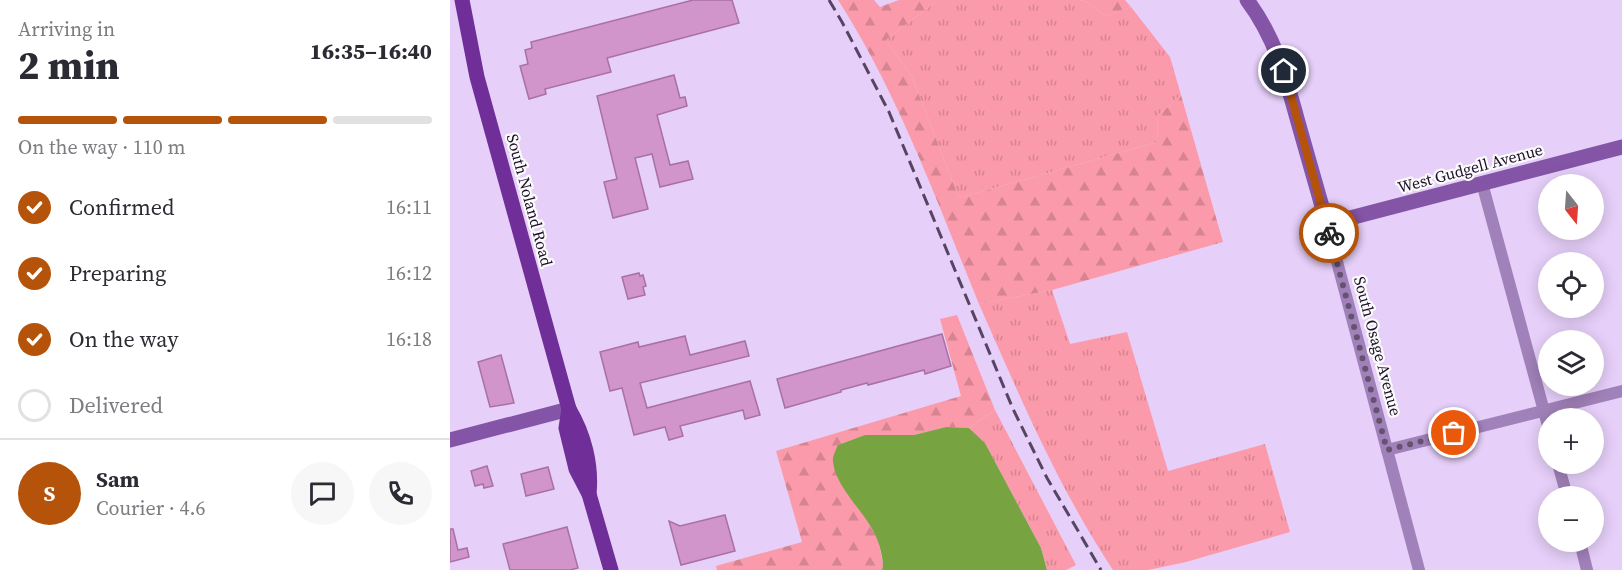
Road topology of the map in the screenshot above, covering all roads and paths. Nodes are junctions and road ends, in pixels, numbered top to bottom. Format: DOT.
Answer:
graph roads {
  1 [pos="462,0"];
  2 [pos="1247,0"];
  3 [pos="1622,147"];
  4 [pos="1482,183"];
  5 [pos="1327,224"];
  6 [pos="1622,391"];
  7 [pos="1543,408"];
  8 [pos="1556,408"];
  9 [pos="569,409"];
  10 [pos="1538,412"];
  11 [pos="450,440"];
  12 [pos="1387,450"];
  13 [pos="1582,552"];
  14 [pos="611,570"];
  15 [pos="1419,570"];
  16 [pos="1587,570"];
  1 -- 9 [label="main road, South Noland Road"];
  2 -- 5 [label="street, South Osage Avenue"];
  3 -- 4 [label="street, West Gudgell Avenue"];
  4 -- 5 [label="street, West Gudgell Avenue"];
  4 -- 7 [label="street"];
  5 -- 12 [label="street, South Osage Avenue"];
  6 -- 8 [label="street"];
  9 -- 11 [label="street"];
  9 -- 14 [label="main road, South Noland Road"];
  10 -- 12 [label="street"];
  12 -- 15 [label="street, South Osage Avenue"];
  13 -- 16 [label="street"];
}
